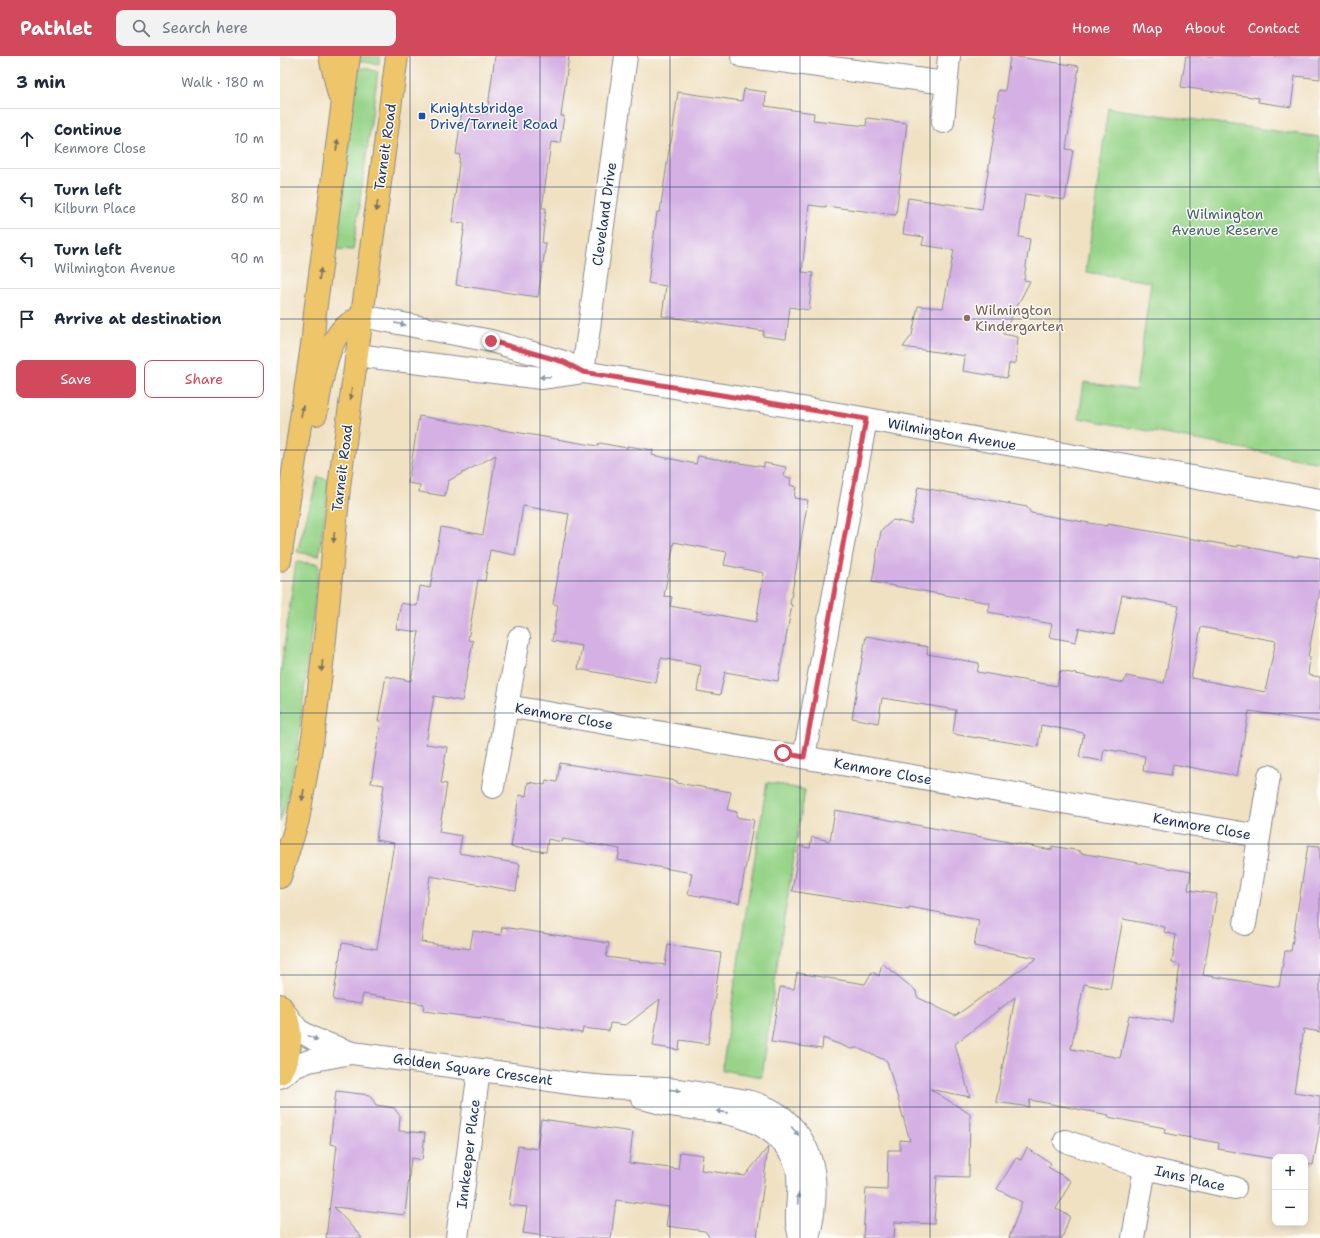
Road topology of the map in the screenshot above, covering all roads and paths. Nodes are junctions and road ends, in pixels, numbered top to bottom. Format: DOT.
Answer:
graph roads {
  1 [pos="330,56"];
  2 [pos="349,56"];
  3 [pos="397,56"];
  4 [pos="626,56"];
  5 [pos="742,56"];
  6 [pos="949,56"];
  7 [pos="946,83"];
  8 [pos="342,108"];
  9 [pos="943,122"];
  10 [pos="315,312"];
  11 [pos="362,316"];
  12 [pos="491,341"];
  13 [pos="332,345"];
  14 [pos="356,355"];
  15 [pos="487,372"];
  16 [pos="583,372"];
  17 [pos="866,419"];
  18 [pos="1320,500"];
  19 [pos="286,515"];
  20 [pos="280,560"];
  21 [pos="519,638"];
  22 [pos="507,706"];
  23 [pos="804,757"];
  24 [pos="1269,776"];
  25 [pos="493,787"];
  26 [pos="1259,836"];
  27 [pos="280,877"];
  28 [pos="1245,924"];
  29 [pos="281,1007"];
  30 [pos="352,1053"];
  31 [pos="479,1070"];
  32 [pos="280,1073"];
  33 [pos="280,1076"];
  34 [pos="594,1086"];
  35 [pos="1066,1141"];
  36 [pos="1145,1168"];
  37 [pos="1235,1188"];
  38 [pos="457,1238"];
  39 [pos="800,1238"];
  40 [pos="808,1238"];
  41 [pos="1133,1238"];
  1 -- 8 [label="main road"];
  2 -- 8 [label="main road"];
  3 -- 11 [label="main road, Tarneit Road, one-way"];
  4 -- 16 [label="street, Cleveland Drive"];
  5 -- 7 [label="street"];
  6 -- 7 [label="street"];
  7 -- 9 [label="street"];
  10 -- 8 [label="main road, one-way"];
  10 -- 13 [label="main road"];
  19 -- 10 [label="main road, one-way"];
  11 -- 12 [label="street, Wilmington Avenue, one-way"];
  11 -- 13 [label="main road"];
  11 -- 14 [label="main road, Tarneit Road"];
  12 -- 15 [label="street"];
  12 -- 16 [label="street, Wilmington Avenue"];
  13 -- 14 [label="main road"];
  13 -- 19 [label="main road"];
  14 -- 15 [label="street, Wilmington Avenue"];
  14 -- 27 [label="main road, Tarneit Road, one-way"];
  16 -- 15 [label="street, Wilmington Avenue, one-way"];
  16 -- 17 [label="street, Wilmington Avenue"];
  17 -- 18 [label="street, Wilmington Avenue"];
  17 -- 23 [label="street"];
  19 -- 20 [label="main road"];
  21 -- 22 [label="street, Kenmore Close"];
  22 -- 23 [label="street, Kenmore Close"];
  22 -- 25 [label="street, Kenmore Close"];
  23 -- 26 [label="street, Kenmore Close"];
  24 -- 26 [label="street, Kenmore Close"];
  26 -- 28 [label="street, Kenmore Close"];
  29 -- 30 [label="street, Golden Square Crescent, one-way"];
  29 -- 32 [label="main road"];
  30 -- 31 [label="street, Golden Square Crescent"];
  30 -- 33 [label="street, Golden Square Crescent"];
  31 -- 34 [label="street, Golden Square Crescent"];
  31 -- 38 [label="street, Innkeeper Place"];
  39 -- 34 [label="street, Golden Square Crescent, one-way"];
  34 -- 40 [label="street, Golden Square Crescent, one-way"];
  35 -- 36 [label="street, Inns Place"];
  36 -- 37 [label="street, Inns Place"];
  36 -- 41 [label="street, Inns Place"];
}
